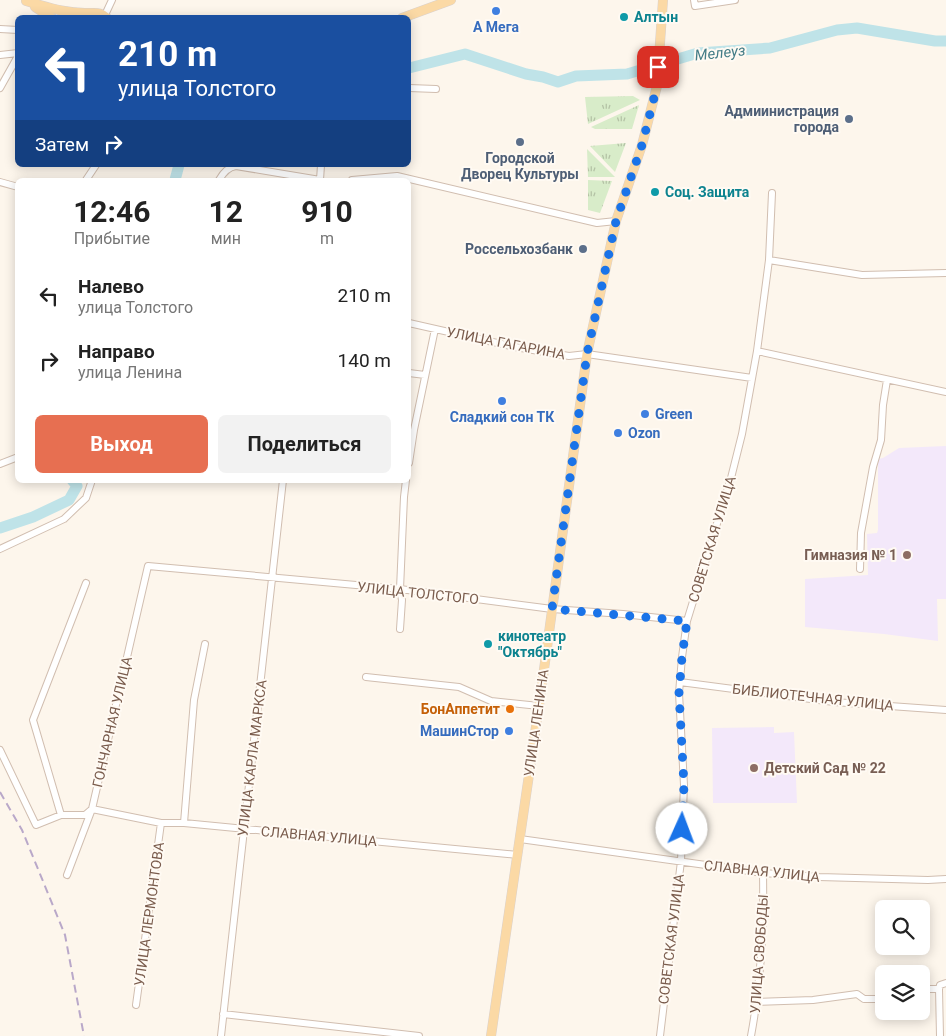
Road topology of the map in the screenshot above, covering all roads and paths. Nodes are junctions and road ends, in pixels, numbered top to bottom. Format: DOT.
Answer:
graph roads {
  1 [pos="25,0"];
  2 [pos="112,0"];
  3 [pos="450,0"];
  4 [pos="663,0"];
  5 [pos="694,0"];
  6 [pos="735,0"];
  7 [pos="48,15"];
  8 [pos="87,15"];
  9 [pos="104,15"];
  10 [pos="106,15"];
  11 [pos="410,15"];
  12 [pos="0,29"];
  13 [pos="15,30"];
  14 [pos="15,54"];
  15 [pos="0,55"];
  16 [pos="15,60"];
  17 [pos="0,88"];
  18 [pos="411,88"];
  19 [pos="436,89"];
  20 [pos="95,167"];
  21 [pos="231,167"];
  22 [pos="242,167"];
  23 [pos="87,178"];
  24 [pos="220,178"];
  25 [pos="308,178"];
  26 [pos="374,178"];
  27 [pos="406,178"];
  28 [pos="411,179"];
  29 [pos="0,182"];
  30 [pos="15,186"];
  31 [pos="772,193"];
  32 [pos="616,221"];
  33 [pos="769,260"];
  34 [pos="946,273"];
  35 [pos="411,323"];
  36 [pos="435,329"];
  37 [pos="757,351"];
  38 [pos="587,354"];
  39 [pos="411,374"];
  40 [pos="425,376"];
  41 [pos="752,378"];
  42 [pos="887,380"];
  43 [pos="946,392"];
  44 [pos="411,429"];
  45 [pos="15,458"];
  46 [pos="0,464"];
  47 [pos="91,483"];
  48 [pos="283,483"];
  49 [pos="406,483"];
  50 [pos="0,549"];
  51 [pos="148,566"];
  52 [pos="860,569"];
  53 [pos="272,578"];
  54 [pos="86,583"];
  55 [pos="400,589"];
  56 [pos="552,609"];
  57 [pos="687,621"];
  58 [pos="400,629"];
  59 [pos="204,644"];
  60 [pos="366,677"];
  61 [pos="680,682"];
  62 [pos="539,706"];
  63 [pos="946,710"];
  64 [pos="0,750"];
  65 [pos="92,809"];
  66 [pos="61,815"];
  67 [pos="161,823"];
  68 [pos="184,823"];
  69 [pos="243,830"];
  70 [pos="520,839"];
  71 [pos="518,855"];
  72 [pos="680,861"];
  73 [pos="763,873"];
  74 [pos="66,875"];
  75 [pos="946,879"];
  76 [pos="946,983"];
  77 [pos="930,989"];
  78 [pos="939,989"];
  79 [pos="875,999"];
  80 [pos="758,1002"];
  81 [pos="136,1005"];
  82 [pos="223,1014"];
  83 [pos="221,1036"];
  84 [pos="419,1036"];
  85 [pos="491,1036"];
  86 [pos="660,1036"];
  87 [pos="751,1036"];
  88 [pos="940,1036"];
  1 -- 7 [label="main road"];
  1 -- 8 [label="main road"];
  2 -- 10 [label="street"];
  3 -- 11 [label="main road"];
  4 -- 32 [label="main road, УЛИЦА ЛЕНИНА"];
  5 -- 6 [label="street"];
  8 -- 9 [label="main road"];
  12 -- 13 [label="street"];
  14 -- 15 [label="street"];
  16 -- 17 [label="street"];
  18 -- 19 [label="street"];
  20 -- 23 [label="street"];
  21 -- 24 [label="street"];
  22 -- 25 [label="street"];
  26 -- 27 [label="street"];
  28 -- 32 [label="street"];
  29 -- 30 [label="street"];
  31 -- 33 [label="street, СОВЕТСКАЯ УЛИЦА"];
  32 -- 38 [label="main road, УЛИЦА ЛЕНИНА"];
  33 -- 34 [label="street"];
  33 -- 37 [label="street, СОВЕТСКАЯ УЛИЦА"];
  35 -- 36 [label="street, УЛИЦА ГАГАРИНА"];
  36 -- 38 [label="street, УЛИЦА ГАГАРИНА"];
  36 -- 40 [label="street"];
  37 -- 41 [label="street, СОВЕТСКАЯ УЛИЦА"];
  37 -- 42 [label="street"];
  38 -- 41 [label="street, УЛИЦА ГАГАРИНА"];
  38 -- 56 [label="main road, УЛИЦА ЛЕНИНА"];
  39 -- 40 [label="street"];
  40 -- 44 [label="street"];
  41 -- 57 [label="street, СОВЕТСКАЯ УЛИЦА"];
  42 -- 43 [label="street"];
  42 -- 52 [label="street"];
  45 -- 46 [label="street"];
  47 -- 50 [label="street"];
  48 -- 53 [label="street, УЛИЦА КАРЛА МАРКСА"];
  49 -- 55 [label="street"];
  51 -- 53 [label="street, УЛИЦА ТОЛСТОГО"];
  51 -- 65 [label="street, ГОНЧАРНАЯ УЛИЦА"];
  53 -- 55 [label="street, УЛИЦА ТОЛСТОГО"];
  53 -- 69 [label="street, УЛИЦА КАРЛА МАРКСА"];
  54 -- 66 [label="street"];
  55 -- 56 [label="street, УЛИЦА ТОЛСТОГО"];
  55 -- 58 [label="street"];
  56 -- 57 [label="street, УЛИЦА ТОЛСТОГО"];
  56 -- 62 [label="main road, УЛИЦА ЛЕНИНА"];
  57 -- 61 [label="street, СОВЕТСКАЯ УЛИЦА"];
  59 -- 68 [label="street"];
  60 -- 62 [label="street"];
  61 -- 63 [label="street, БИБЛИОТЕЧНАЯ УЛИЦА"];
  61 -- 72 [label="street, СОВЕТСКАЯ УЛИЦА"];
  62 -- 70 [label="main road, УЛИЦА ЛЕНИНА"];
  64 -- 66 [label="street, СЛАВНАЯ УЛИЦА"];
  65 -- 66 [label="street, СЛАВНАЯ УЛИЦА"];
  65 -- 67 [label="street, СЛАВНАЯ УЛИЦА"];
  65 -- 74 [label="street, ГОНЧАРНАЯ УЛИЦА"];
  67 -- 68 [label="street, СЛАВНАЯ УЛИЦА"];
  67 -- 81 [label="street, УЛИЦА ЛЕРМОНТОВА"];
  68 -- 69 [label="street, СЛАВНАЯ УЛИЦА"];
  69 -- 71 [label="street, СЛАВНАЯ УЛИЦА"];
  69 -- 82 [label="street, УЛИЦА КАРЛА МАРКСА"];
  70 -- 71 [label="main road, УЛИЦА ЛЕНИНА"];
  70 -- 72 [label="street, СЛАВНАЯ УЛИЦА"];
  71 -- 85 [label="main road, УЛИЦА ЛЕНИНА"];
  72 -- 73 [label="street, СЛАВНАЯ УЛИЦА"];
  72 -- 86 [label="street, СОВЕТСКАЯ УЛИЦА"];
  73 -- 75 [label="street, СЛАВНАЯ УЛИЦА"];
  73 -- 80 [label="street, УЛИЦА СВОБОДЫ"];
  76 -- 78 [label="street"];
  77 -- 78 [label="street"];
  78 -- 88 [label="street"];
  79 -- 80 [label="street"];
  80 -- 87 [label="street, УЛИЦА СВОБОДЫ"];
  82 -- 83 [label="street, УЛИЦА КАРЛА МАРКСА"];
  82 -- 84 [label="street"];
}
